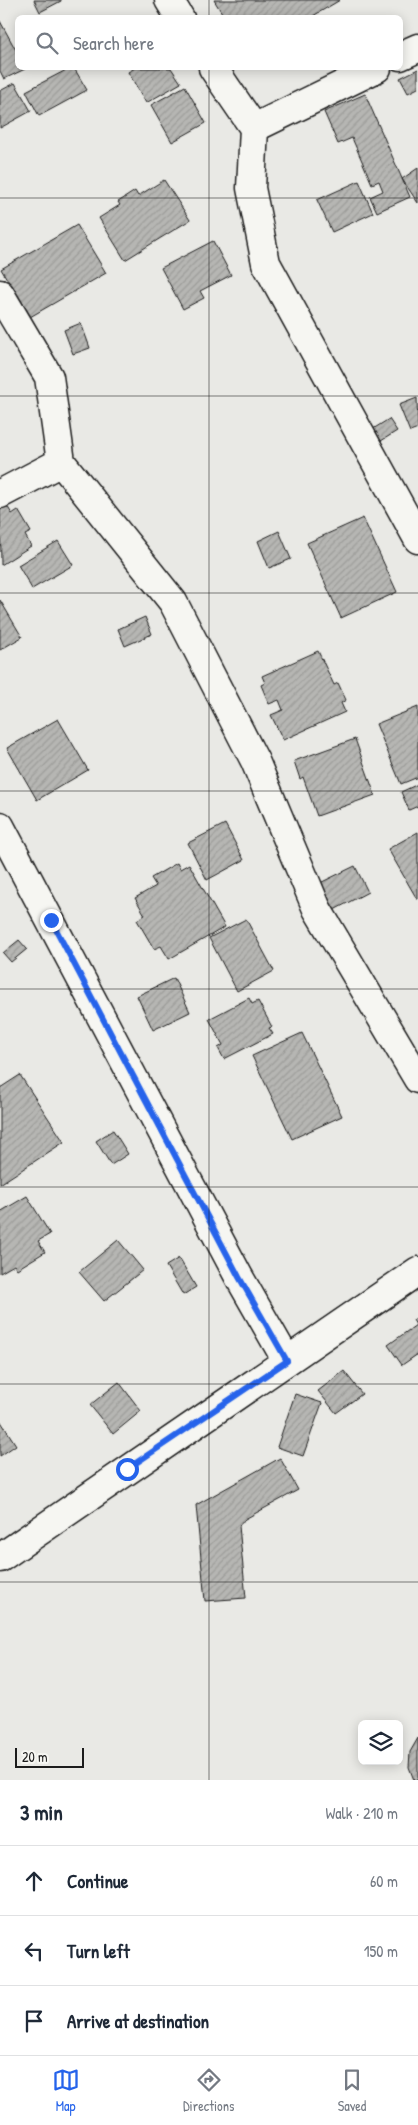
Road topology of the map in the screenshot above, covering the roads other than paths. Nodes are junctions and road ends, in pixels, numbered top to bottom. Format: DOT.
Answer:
graph roads {
  1 [pos="169,0"];
  2 [pos="178,15"];
  3 [pos="418,48"];
  4 [pos="403,55"];
  5 [pos="215,70"];
  6 [pos="373,70"];
  7 [pos="254,128"];
  8 [pos="0,294"];
  9 [pos="61,462"];
  10 [pos="0,494"];
  11 [pos="418,539"];
  12 [pos="0,826"];
  13 [pos="418,1080"];
  14 [pos="418,1271"];
  15 [pos="287,1361"];
  16 [pos="0,1558"];
  1 -- 2 [label="street"];
  3 -- 4 [label="street"];
  5 -- 7 [label="street"];
  6 -- 7 [label="street"];
  7 -- 11 [label="street"];
  8 -- 9 [label="street"];
  9 -- 10 [label="street"];
  9 -- 13 [label="street"];
  12 -- 15 [label="street"];
  14 -- 15 [label="street"];
  15 -- 16 [label="street"];
}
